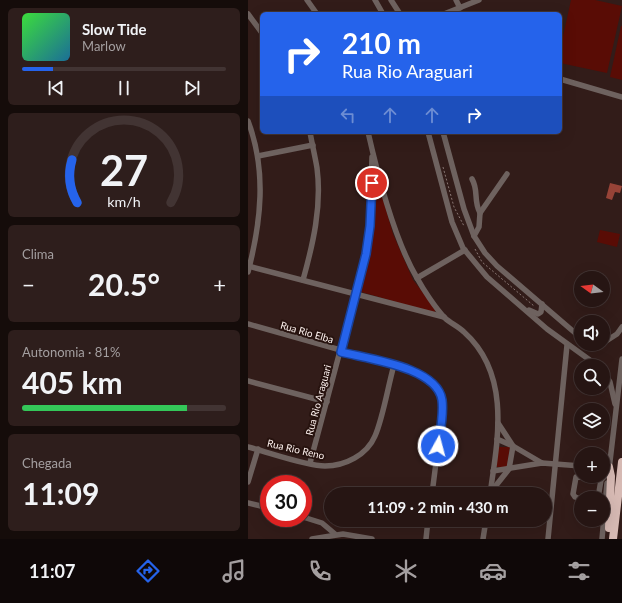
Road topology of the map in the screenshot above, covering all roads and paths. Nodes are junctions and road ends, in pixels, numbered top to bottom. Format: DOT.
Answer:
graph roads {
  1 [pos="307,0"];
  2 [pos="375,0"];
  3 [pos="391,0"];
  4 [pos="456,0"];
  5 [pos="479,0"];
  6 [pos="460,8"];
  7 [pos="316,12"];
  8 [pos="382,12"];
  9 [pos="399,12"];
  10 [pos="449,12"];
  11 [pos="248,14"];
  12 [pos="260,30"];
  13 [pos="562,80"];
  14 [pos="622,97"];
  15 [pos="248,122"];
  16 [pos="310,134"];
  17 [pos="368,134"];
  18 [pos="429,134"];
  19 [pos="444,134"];
  20 [pos="313,145"];
  21 [pos="372,152"];
  22 [pos="258,156"];
  23 [pos="507,174"];
  24 [pos="472,179"];
  25 [pos="480,213"];
  26 [pos="474,236"];
  27 [pos="465,250"];
  28 [pos="248,268"];
  29 [pos="417,278"];
  30 [pos="303,280"];
  31 [pos="355,295"];
  32 [pos="518,303"];
  33 [pos="542,304"];
  34 [pos="444,317"];
  35 [pos="248,324"];
  36 [pos="622,327"];
  37 [pos="574,332"];
  38 [pos="610,338"];
  39 [pos="568,344"];
  40 [pos="341,352"];
  41 [pos="588,359"];
  42 [pos="622,359"];
  43 [pos="394,365"];
  44 [pos="248,381"];
  45 [pos="610,382"];
  46 [pos="327,402"];
  47 [pos="616,408"];
  48 [pos="498,423"];
  49 [pos="497,439"];
  50 [pos="513,446"];
  51 [pos="248,447"];
  52 [pos="609,447"];
  53 [pos="258,449"];
  54 [pos="622,462"];
  55 [pos="310,463"];
  56 [pos="542,463"];
  57 [pos="555,465"];
  58 [pos="574,466"];
  59 [pos="509,469"];
  60 [pos="493,471"];
  61 [pos="610,475"];
  62 [pos="248,482"];
  63 [pos="575,483"];
  64 [pos="433,487"];
  65 [pos="491,487"];
  66 [pos="495,487"];
  67 [pos="574,496"];
  68 [pos="248,503"];
  69 [pos="260,506"];
  70 [pos="312,520"];
  71 [pos="427,527"];
  72 [pos="485,527"];
  73 [pos="603,527"];
  74 [pos="335,534"];
  75 [pos="312,539"];
  76 [pos="372,539"];
  77 [pos="426,539"];
  78 [pos="483,539"];
  79 [pos="548,539"];
  80 [pos="602,539"];
  81 [pos="609,539"];
  82 [pos="613,539"];
  1 -- 7 [label="street"];
  2 -- 8 [label="street"];
  3 -- 9 [label="street"];
  4 -- 6 [label="street"];
  5 -- 6 [label="street"];
  6 -- 10 [label="street"];
  11 -- 12 [label="street"];
  13 -- 14 [label="street"];
  15 -- 22 [label="street"];
  16 -- 20 [label="street"];
  17 -- 21 [label="street"];
  18 -- 27 [label="street"];
  19 -- 26 [label="street"];
  20 -- 22 [label="street"];
  20 -- 30 [label="street"];
  21 -- 29 [label="street"];
  21 -- 31 [label="street, Rua Rio Araguari"];
  22 -- 28 [label="street"];
  23 -- 25 [label="street"];
  24 -- 25 [label="street"];
  25 -- 26 [label="street"];
  26 -- 33 [label="street"];
  27 -- 29 [label="street"];
  27 -- 32 [label="street"];
  28 -- 30 [label="street"];
  29 -- 34 [label="street"];
  30 -- 31 [label="street"];
  31 -- 34 [label="street"];
  31 -- 40 [label="street, Rua Rio Araguari"];
  32 -- 33 [label="street"];
  32 -- 39 [label="street"];
  33 -- 37 [label="street"];
  34 -- 48 [label="street"];
  35 -- 40 [label="street, Rua Rio Elba"];
  36 -- 38 [label="street"];
  39 -- 41 [label="street"];
  39 -- 57 [label="street"];
  40 -- 43 [label="street, Rua Rio Elba"];
  40 -- 46 [label="street, Rua Rio Araguari"];
  42 -- 47 [label="street"];
  43 -- 55 [label="street, Rua Rio Reno"];
  43 -- 64 [label="street, Rua Rio Elba"];
  44 -- 46 [label="street"];
  45 -- 47 [label="street"];
  46 -- 55 [label="street, Rua Rio Araguari"];
  47 -- 52 [label="street"];
  48 -- 49 [label="street"];
  48 -- 50 [label="street"];
  49 -- 50 [label="street"];
  49 -- 60 [label="street"];
  50 -- 56 [label="street"];
  50 -- 59 [label="street"];
  51 -- 53 [label="street, Rua Rio Reno"];
  53 -- 55 [label="street, Rua Rio Reno"];
  53 -- 62 [label="street"];
  54 -- 82 [label="highway"];
  56 -- 57 [label="street"];
  56 -- 59 [label="street"];
  57 -- 58 [label="street"];
  57 -- 79 [label="street"];
  59 -- 60 [label="street"];
  59 -- 66 [label="street"];
  60 -- 65 [label="street"];
  61 -- 81 [label="highway"];
  63 -- 67 [label="street"];
  68 -- 69 [label="street"];
  70 -- 74 [label="street"];
  71 -- 77 [label="street"];
  72 -- 78 [label="street"];
  73 -- 80 [label="street"];
  74 -- 75 [label="street"];
  74 -- 76 [label="street"];
}
